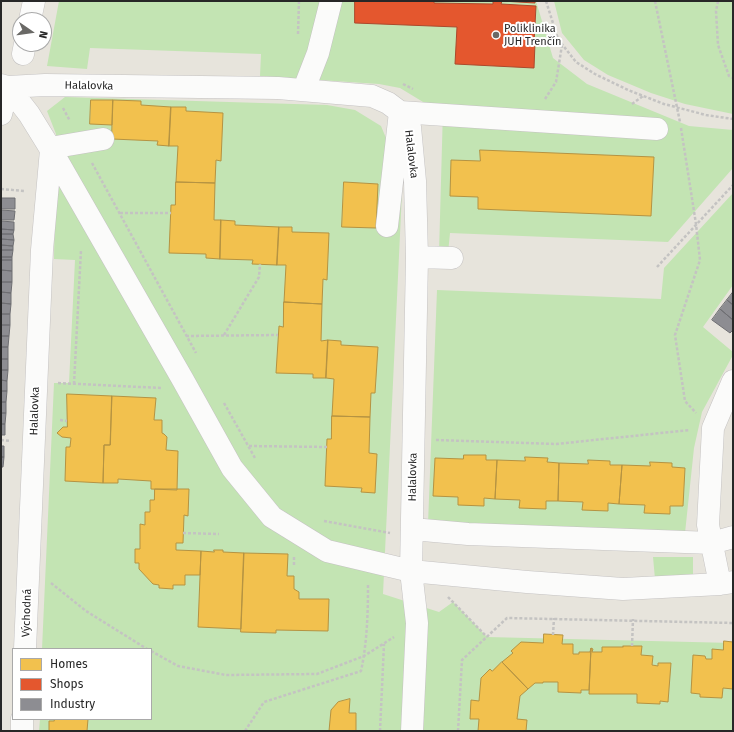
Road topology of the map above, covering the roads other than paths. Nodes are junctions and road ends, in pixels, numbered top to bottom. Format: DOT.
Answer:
graph roads {
  1 [pos="34,1"];
  2 [pos="331,1"];
  3 [pos="32,12"];
  4 [pos="4,86"];
  5 [pos="304,89"];
  6 [pos="400,112"];
  7 [pos="1,114"];
  8 [pos="657,129"];
  9 [pos="104,140"];
  10 [pos="50,149"];
  11 [pos="388,226"];
  12 [pos="417,258"];
  13 [pos="452,258"];
  14 [pos="733,381"];
  15 [pos="412,532"];
  16 [pos="733,537"];
  17 [pos="712,543"];
  18 [pos="417,572"];
  19 [pos="28,576"];
  20 [pos="727,583"];
  21 [pos="25,648"];
  22 [pos="22,720"];
  23 [pos="22,731"];
  24 [pos="412,731"];
  1 -- 3 [label="street"];
  2 -- 5 [label="street"];
  4 -- 5 [label="street, Halalovka"];
  4 -- 7 [label="street"];
  4 -- 10 [label="street"];
  5 -- 6 [label="street, Halalovka"];
  6 -- 8 [label="street"];
  6 -- 11 [label="street"];
  6 -- 12 [label="street, Halalovka"];
  9 -- 10 [label="street"];
  10 -- 18 [label="street"];
  10 -- 19 [label="street, Halalovka"];
  12 -- 13 [label="street"];
  12 -- 15 [label="street, Halalovka"];
  14 -- 17 [label="street"];
  15 -- 17 [label="street"];
  15 -- 18 [label="street, Halalovka"];
  16 -- 17 [label="street"];
  17 -- 20 [label="street"];
  18 -- 20 [label="street"];
  18 -- 24 [label="street, Halalovka"];
  19 -- 21 [label="street, Východná"];
  22 -- 23 [label="street"];
}
